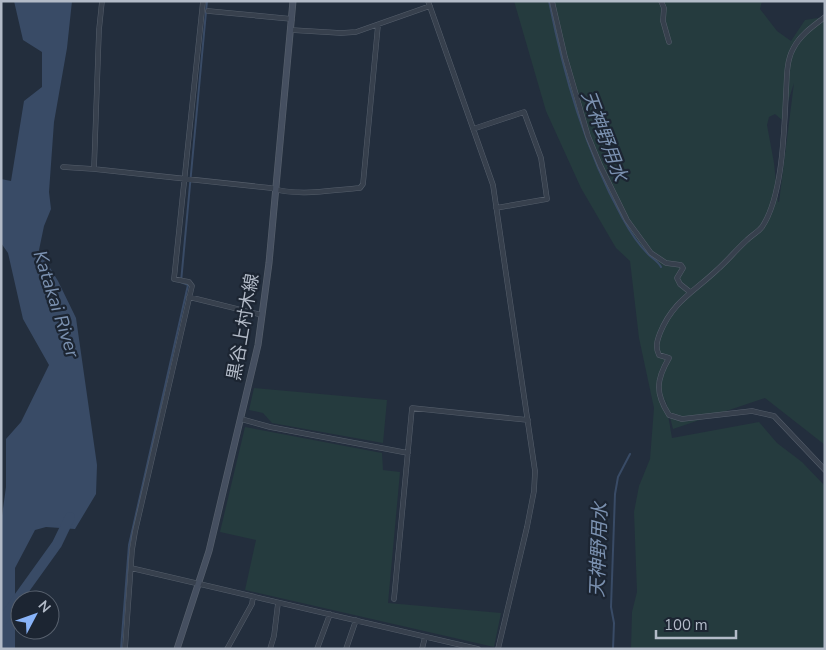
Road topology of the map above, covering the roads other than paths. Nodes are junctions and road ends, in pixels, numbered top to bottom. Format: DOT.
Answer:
graph roads {
  1 [pos="102,1"];
  2 [pos="203,1"];
  3 [pos="293,1"];
  4 [pos="552,1"];
  5 [pos="661,1"];
  6 [pos="429,4"];
  7 [pos="208,11"];
  8 [pos="825,17"];
  9 [pos="292,18"];
  10 [pos="378,25"];
  11 [pos="291,30"];
  12 [pos="669,42"];
  13 [pos="474,129"];
  14 [pos="62,167"];
  15 [pos="94,169"];
  16 [pos="185,179"];
  17 [pos="275,189"];
  18 [pos="496,208"];
  19 [pos="690,292"];
  20 [pos="189,297"];
  21 [pos="262,315"];
  22 [pos="241,419"];
  23 [pos="528,420"];
  24 [pos="408,453"];
  25 [pos="825,470"];
  26 [pos="131,568"];
  27 [pos="198,584"];
  28 [pos="254,597"];
  29 [pos="394,600"];
  30 [pos="278,603"];
  31 [pos="330,614"];
  32 [pos="356,620"];
  33 [pos="425,636"];
  34 [pos="125,649"];
  35 [pos="177,649"];
  36 [pos="227,649"];
  37 [pos="270,649"];
  38 [pos="317,649"];
  39 [pos="346,649"];
  40 [pos="422,649"];
  41 [pos="478,649"];
  42 [pos="498,649"];
  1 -- 15 [label="street"];
  2 -- 16 [label="street"];
  3 -- 9 [label="main road, 黒谷上村木線"];
  4 -- 19 [label="street"];
  5 -- 12 [label="street"];
  6 -- 10 [label="street"];
  6 -- 13 [label="street"];
  7 -- 9 [label="street"];
  8 -- 19 [label="street"];
  9 -- 11 [label="main road, 黒谷上村木線"];
  10 -- 11 [label="street"];
  10 -- 17 [label="street"];
  11 -- 17 [label="main road, 黒谷上村木線"];
  13 -- 18 [label="street"];
  13 -- 18 [label="street"];
  14 -- 15 [label="street"];
  15 -- 16 [label="street"];
  16 -- 17 [label="street"];
  16 -- 20 [label="street"];
  17 -- 21 [label="main road, 黒谷上村木線"];
  18 -- 23 [label="street"];
  19 -- 25 [label="street"];
  20 -- 21 [label="street"];
  20 -- 26 [label="street"];
  21 -- 22 [label="main road, 黒谷上村木線"];
  22 -- 24 [label="street"];
  22 -- 27 [label="main road, 黒谷上村木線"];
  23 -- 24 [label="street"];
  23 -- 42 [label="street"];
  24 -- 29 [label="street"];
  26 -- 27 [label="street"];
  26 -- 34 [label="street"];
  27 -- 28 [label="street"];
  27 -- 35 [label="main road, 黒谷上村木線"];
  28 -- 30 [label="street"];
  28 -- 36 [label="street"];
  30 -- 31 [label="street"];
  30 -- 37 [label="street"];
  31 -- 32 [label="street"];
  31 -- 38 [label="street"];
  32 -- 33 [label="street"];
  32 -- 39 [label="street"];
  33 -- 40 [label="street"];
  33 -- 41 [label="street"];
}
